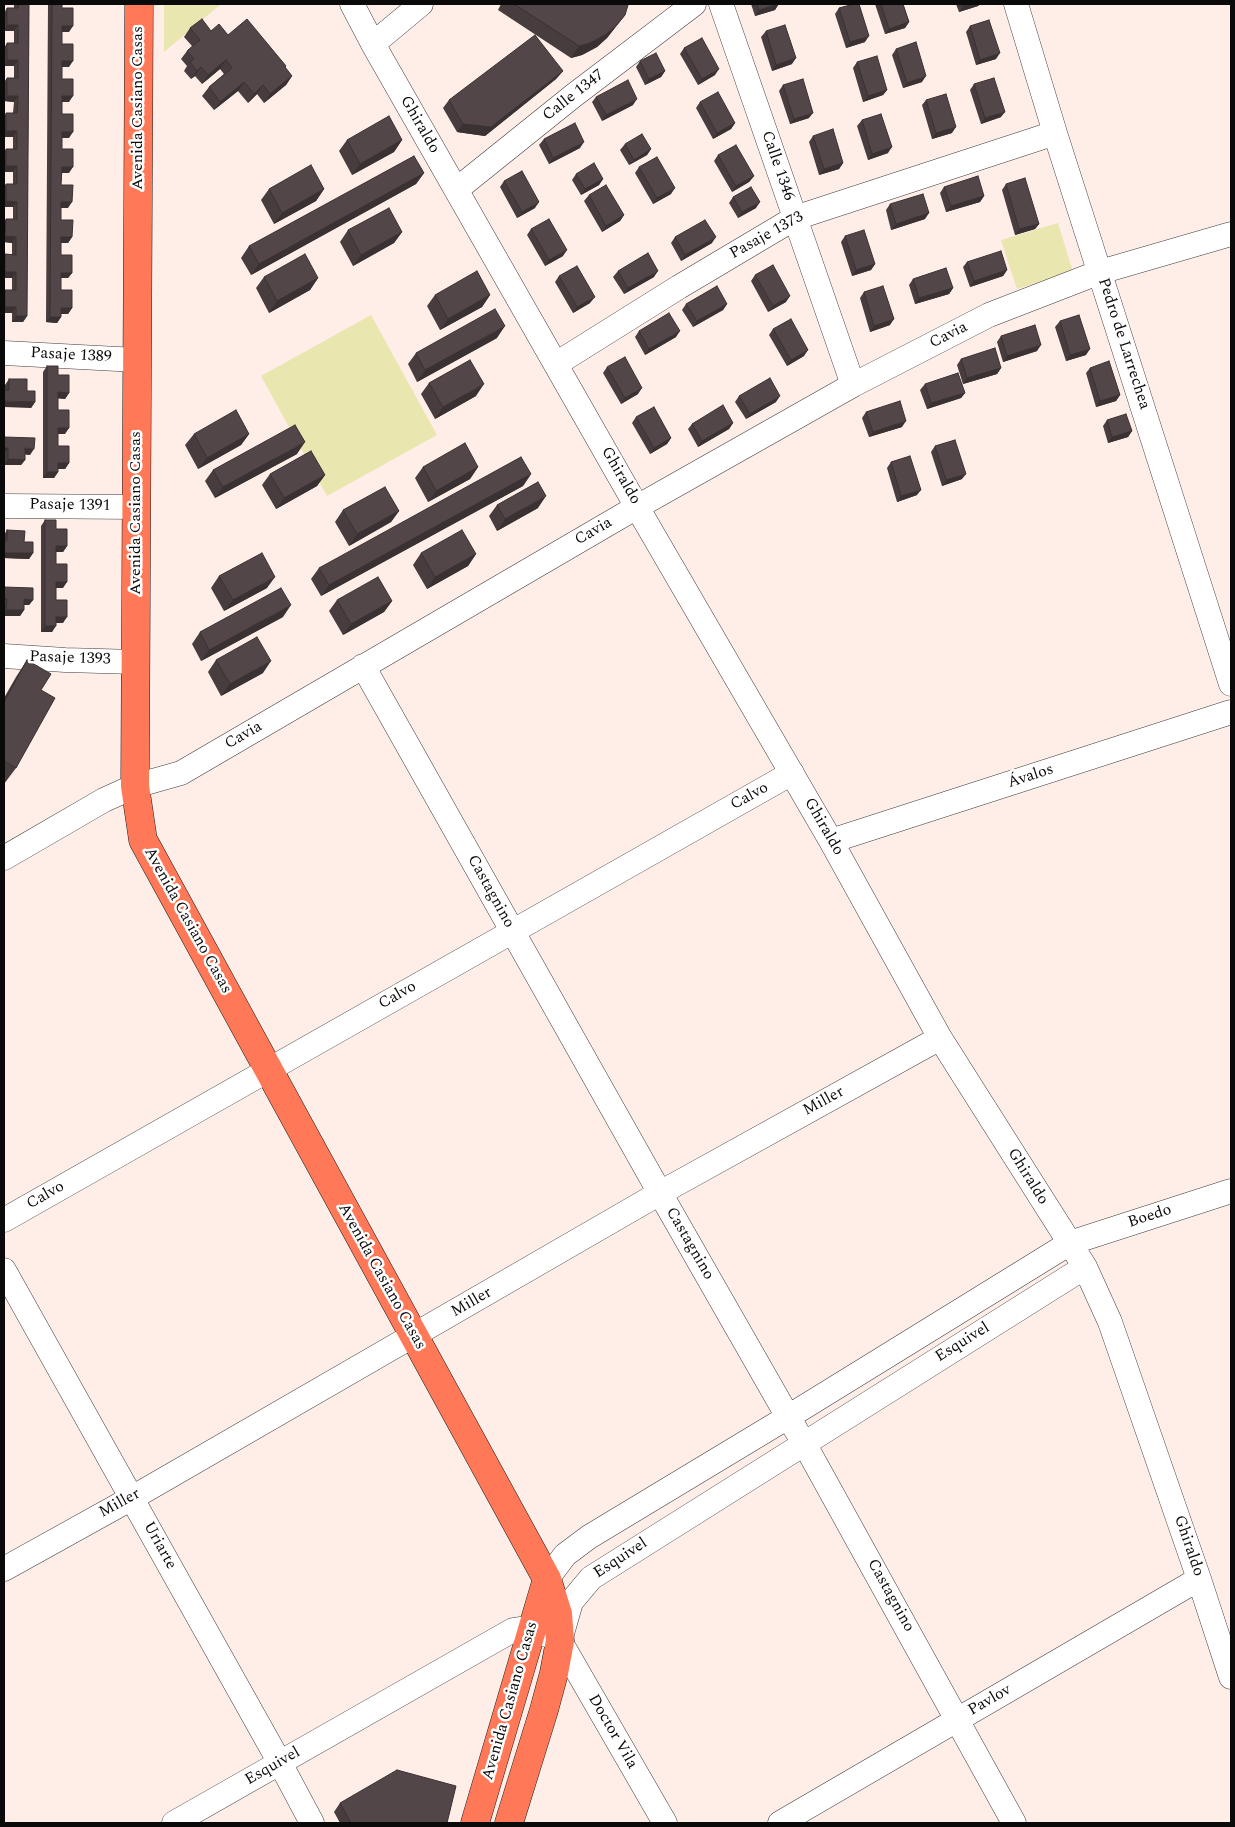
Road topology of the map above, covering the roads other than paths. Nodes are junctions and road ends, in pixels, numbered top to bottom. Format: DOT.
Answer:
graph roads {
  1 [pos="139,4"];
  2 [pos="352,4"];
  3 [pos="421,4"];
  4 [pos="694,4"];
  5 [pos="721,4"];
  6 [pos="1016,4"];
  7 [pos="373,44"];
  8 [pos="1055,132"];
  9 [pos="456,190"];
  10 [pos="795,218"];
  11 [pos="1231,234"];
  12 [pos="1100,272"];
  13 [pos="4,353"];
  14 [pos="137,360"];
  15 [pos="556,364"];
  16 [pos="853,386"];
  17 [pos="4,506"];
  18 [pos="137,507"];
  19 [pos="637,507"];
  20 [pos="4,656"];
  21 [pos="136,662"];
  22 [pos="363,666"];
  23 [pos="1231,684"];
  24 [pos="1231,712"];
  25 [pos="792,773"];
  26 [pos="135,786"];
  27 [pos="831,841"];
  28 [pos="4,858"];
  29 [pos="512,931"];
  30 [pos="940,1038"];
  31 [pos="268,1069"];
  32 [pos="1231,1191"];
  33 [pos="660,1193"];
  34 [pos="4,1220"];
  35 [pos="1070,1243"];
  36 [pos="1085,1267"];
  37 [pos="4,1270"];
  38 [pos="413,1337"];
  39 [pos="788,1417"];
  40 [pos="804,1443"];
  41 [pos="132,1498"];
  42 [pos="4,1569"];
  43 [pos="547,1579"];
  44 [pos="1199,1579"];
  45 [pos="533,1627"];
  46 [pos="560,1641"];
  47 [pos="1231,1677"];
  48 [pos="958,1720"];
  49 [pos="280,1763"];
  50 [pos="174,1823"];
  51 [pos="312,1823"];
  52 [pos="475,1823"];
  53 [pos="509,1823"];
  54 [pos="665,1823"];
  55 [pos="780,1823"];
  56 [pos="1014,1823"];
  1 -- 14 [label="main road, Avenida Casiano Casas"];
  2 -- 7 [label="street, Ghiraldo"];
  3 -- 7 [label="street"];
  4 -- 9 [label="street, Calle 1347"];
  5 -- 10 [label="street, Calle 1346"];
  6 -- 8 [label="street, Pedro de Larrechea"];
  7 -- 9 [label="street, Ghiraldo"];
  8 -- 10 [label="street, Pasaje 1373"];
  8 -- 12 [label="street, Pedro de Larrechea"];
  9 -- 15 [label="street, Ghiraldo"];
  10 -- 15 [label="street, Pasaje 1373"];
  10 -- 16 [label="street, Calle 1346"];
  11 -- 12 [label="street, Cavia"];
  12 -- 16 [label="street, Cavia"];
  12 -- 23 [label="street, Pedro de Larrechea"];
  13 -- 14 [label="street, Pasaje 1389"];
  14 -- 18 [label="main road, Avenida Casiano Casas"];
  15 -- 19 [label="street, Ghiraldo"];
  16 -- 19 [label="street, Cavia"];
  17 -- 18 [label="street, Pasaje 1391"];
  18 -- 21 [label="main road, Avenida Casiano Casas"];
  19 -- 22 [label="street, Cavia"];
  19 -- 25 [label="street, Ghiraldo"];
  20 -- 21 [label="street, Pasaje 1393"];
  21 -- 26 [label="main road, Avenida Casiano Casas"];
  22 -- 26 [label="street, Cavia"];
  22 -- 29 [label="street, Castagnino"];
  24 -- 27 [label="street, Ávalos"];
  25 -- 27 [label="street, Ghiraldo"];
  25 -- 29 [label="street, Calvo"];
  26 -- 28 [label="street, Cavia"];
  26 -- 31 [label="main road, Avenida Casiano Casas"];
  27 -- 30 [label="street, Ghiraldo"];
  29 -- 31 [label="street, Calvo"];
  29 -- 33 [label="street, Castagnino"];
  30 -- 33 [label="street, Miller"];
  30 -- 35 [label="street, Ghiraldo"];
  31 -- 34 [label="street, Calvo"];
  31 -- 38 [label="main road, Avenida Casiano Casas"];
  32 -- 35 [label="street, Boedo"];
  33 -- 38 [label="street, Miller"];
  33 -- 39 [label="street, Castagnino"];
  35 -- 36 [label="street, Ghiraldo"];
  35 -- 39 [label="street, Esquivel"];
  36 -- 40 [label="street, Esquivel"];
  36 -- 44 [label="street, Ghiraldo"];
  37 -- 41 [label="street, Uriarte"];
  38 -- 41 [label="street, Miller"];
  38 -- 43 [label="main road, Avenida Casiano Casas"];
  39 -- 40 [label="street, Castagnino"];
  39 -- 43 [label="street, Esquivel"];
  40 -- 46 [label="street, Esquivel"];
  40 -- 48 [label="street, Castagnino"];
  41 -- 42 [label="street, Miller"];
  41 -- 49 [label="street, Uriarte"];
  43 -- 45 [label="main road, Avenida Casiano Casas"];
  43 -- 46 [label="main road, Avenida Casiano Casas"];
  44 -- 47 [label="street, Ghiraldo"];
  44 -- 48 [label="street, Pavlov"];
  45 -- 46 [label="street"];
  45 -- 49 [label="street, Esquivel"];
  45 -- 52 [label="main road, Avenida Casiano Casas"];
  46 -- 53 [label="main road, Avenida Casiano Casas"];
  46 -- 54 [label="street, Doctor Vila"];
  48 -- 55 [label="street, Pavlov"];
  48 -- 56 [label="street, Castagnino"];
  49 -- 50 [label="street, Esquivel"];
  49 -- 51 [label="street, Uriarte"];
}
